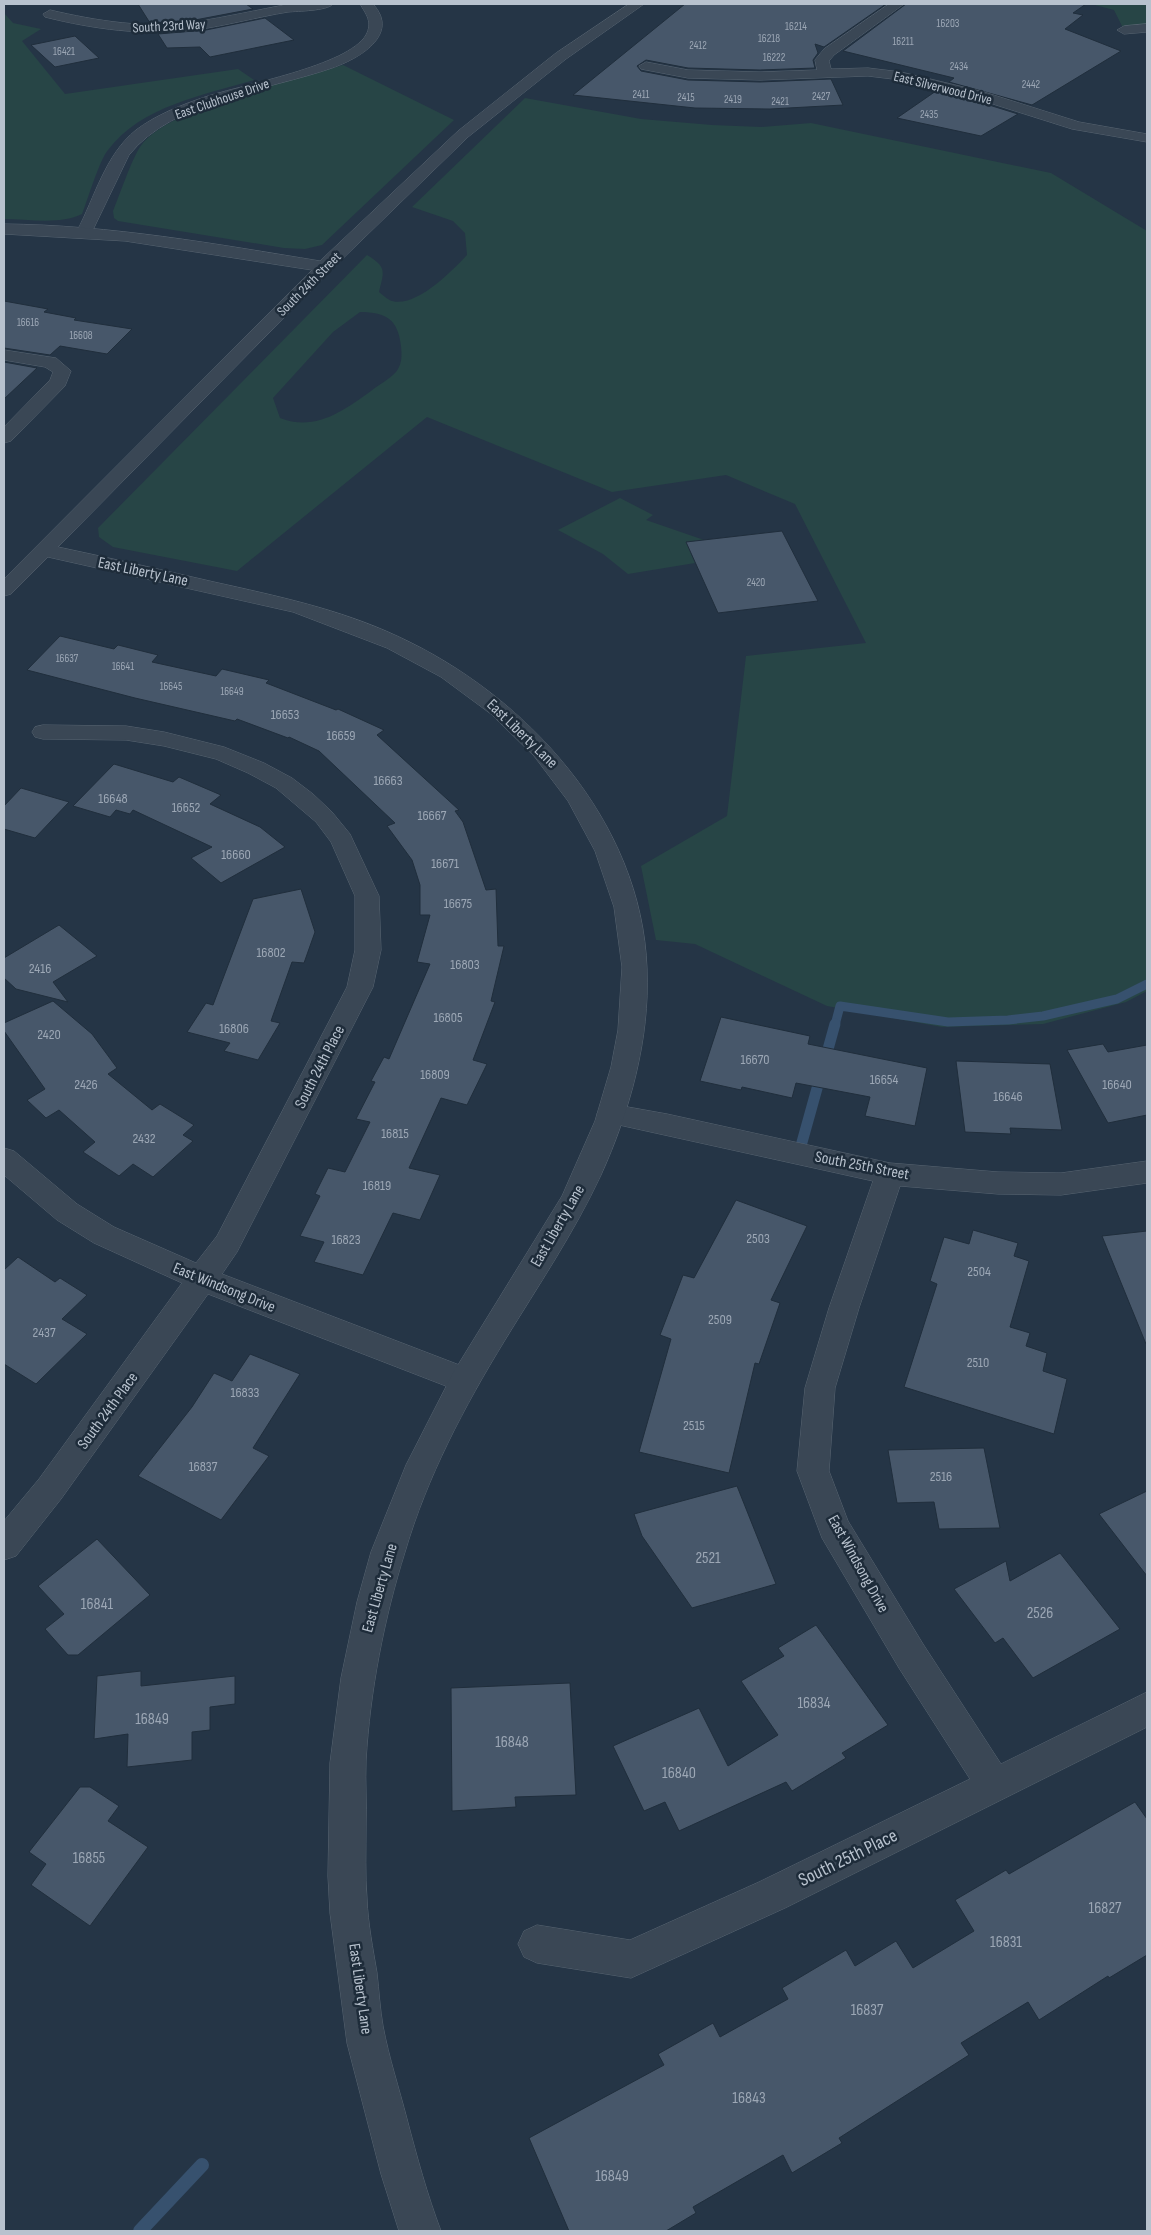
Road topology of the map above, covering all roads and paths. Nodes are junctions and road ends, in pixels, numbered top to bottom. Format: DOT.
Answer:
graph roads {
  1 [pos="326,4"];
  2 [pos="366,4"];
  3 [pos="637,4"];
  4 [pos="897,4"];
  5 [pos="303,6"];
  6 [pos="50,14"];
  7 [pos="1147,28"];
  8 [pos="1124,30"];
  9 [pos="646,66"];
  10 [pos="824,72"];
  11 [pos="1147,138"];
  12 [pos="4,229"];
  13 [pos="85,231"];
  14 [pos="324,268"];
  15 [pos="4,355"];
  16 [pos="4,437"];
  17 [pos="45,550"];
  18 [pos="4,590"];
  19 [pos="43,732"];
  20 [pos="611,1114"];
  21 [pos="4,1160"];
  22 [pos="1147,1172"];
  23 [pos="890,1174"];
  24 [pos="203,1279"];
  25 [pos="464,1380"];
  26 [pos="4,1544"];
  27 [pos="1147,1708"];
  28 [pos="995,1786"];
  29 [pos="537,1944"];
  30 [pos="420,2231"];
  1 -- 5 [label="street, South 23rd Way"];
  2 -- 13 [label="street, East Clubhouse Drive"];
  3 -- 14 [label="street, South 24th Street"];
  4 -- 10 [label="street"];
  5 -- 6 [label="street, South 23rd Way"];
  7 -- 8 [label="street"];
  9 -- 10 [label="street, East Silverwood Drive"];
  10 -- 11 [label="street, East Silverwood Drive"];
  12 -- 13 [label="street"];
  13 -- 14 [label="street"];
  14 -- 17 [label="street, South 24th Street"];
  15 -- 16 [label="street"];
  17 -- 18 [label="street, South 24th Street"];
  17 -- 20 [label="street, East Liberty Lane"];
  19 -- 24 [label="street, South 24th Place"];
  20 -- 23 [label="street, South 25th Street"];
  20 -- 25 [label="street, East Liberty Lane"];
  21 -- 24 [label="street, East Windsong Drive"];
  22 -- 23 [label="street, South 25th Street"];
  23 -- 28 [label="street, East Windsong Drive"];
  24 -- 25 [label="street, East Windsong Drive"];
  24 -- 26 [label="street, South 24th Place"];
  25 -- 30 [label="street, East Liberty Lane"];
  27 -- 28 [label="street, South 25th Place"];
  28 -- 29 [label="street, South 25th Place"];
}
